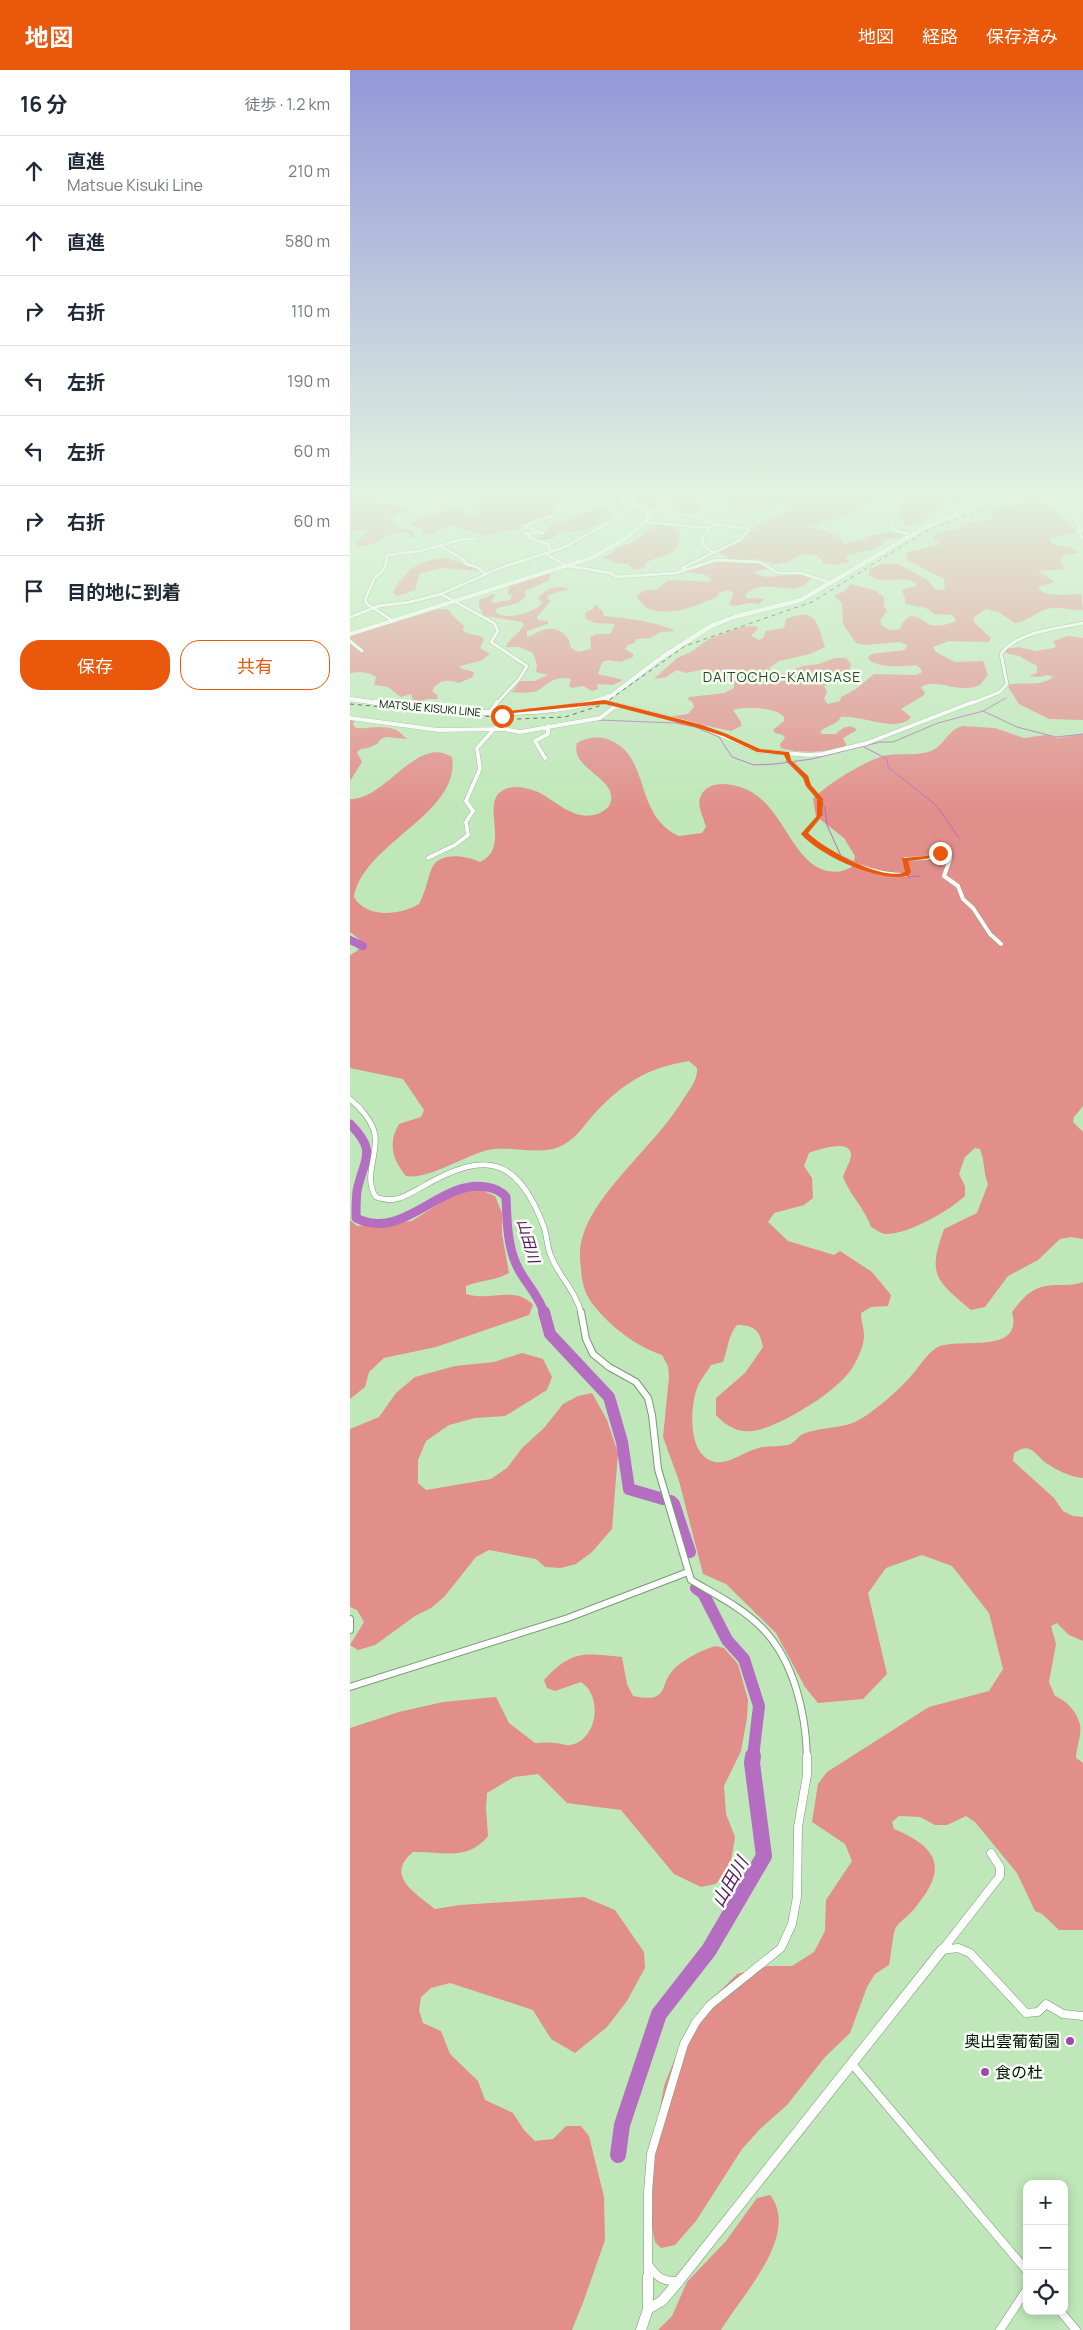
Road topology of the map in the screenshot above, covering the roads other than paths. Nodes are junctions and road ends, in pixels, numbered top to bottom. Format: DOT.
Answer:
graph roads {
  1 [pos="367,602"];
  2 [pos="407,602"];
  3 [pos="453,602"];
  4 [pos="455,602"];
  5 [pos="791,602"];
  6 [pos="372,608"];
  7 [pos="350,616"];
  8 [pos="392,621"];
  9 [pos="1083,623"];
  10 [pos="350,634"];
  11 [pos="350,641"];
  12 [pos="362,651"];
  13 [pos="611,696"];
  14 [pos="350,699"];
  15 [pos="592,702"];
  16 [pos="605,702"];
  17 [pos="618,705"];
  18 [pos="492,713"];
  19 [pos="350,718"];
  20 [pos="548,727"];
  21 [pos="494,730"];
  22 [pos="787,754"];
  23 [pos="545,758"];
  24 [pos="428,858"];
  25 [pos="1001,944"];
  26 [pos="350,1099"];
  27 [pos="688,1572"];
  28 [pos="350,1619"];
  29 [pos="350,1630"];
  30 [pos="350,1687"];
  31 [pos="991,1853"];
  32 [pos="942,1950"];
  33 [pos="1083,2016"];
  34 [pos="852,2064"];
  35 [pos="648,2264"];
  36 [pos="1025,2270"];
  37 [pos="648,2276"];
  38 [pos="680,2281"];
  39 [pos="1023,2295"];
  40 [pos="648,2309"];
  41 [pos="1063,2315"];
  42 [pos="641,2330"];
  43 [pos="1000,2330"];
  44 [pos="1076,2330"];
  1 -- 6 [label="street"];
  2 -- 6 [label="street"];
  3 -- 8 [label="street"];
  4 -- 18 [label="street"];
  5 -- 13 [label="main road, MATSUE KISUKI LINE"];
  6 -- 7 [label="street"];
  6 -- 8 [label="street"];
  8 -- 10 [label="street"];
  9 -- 22 [label="street"];
  11 -- 12 [label="street"];
  13 -- 15 [label="main road, MATSUE KISUKI LINE"];
  13 -- 16 [label="street"];
  14 -- 18 [label="main road, MATSUE KISUKI LINE"];
  15 -- 16 [label="street"];
  15 -- 18 [label="main road, MATSUE KISUKI LINE"];
  16 -- 17 [label="street"];
  17 -- 20 [label="street"];
  17 -- 22 [label="street"];
  18 -- 21 [label="street"];
  19 -- 21 [label="street"];
  20 -- 21 [label="street"];
  20 -- 23 [label="street"];
  21 -- 24 [label="street"];
  22 -- 25 [label="street"];
  26 -- 27 [label="street"];
  27 -- 30 [label="street"];
  27 -- 35 [label="street"];
  28 -- 29 [label="street"];
  31 -- 32 [label="street"];
  32 -- 33 [label="street"];
  32 -- 34 [label="street"];
  34 -- 36 [label="street"];
  34 -- 38 [label="street"];
  35 -- 37 [label="street"];
  35 -- 38 [label="street"];
  37 -- 40 [label="street"];
  38 -- 40 [label="street"];
  39 -- 43 [label="street"];
  40 -- 42 [label="street"];
  41 -- 44 [label="street"];
}
